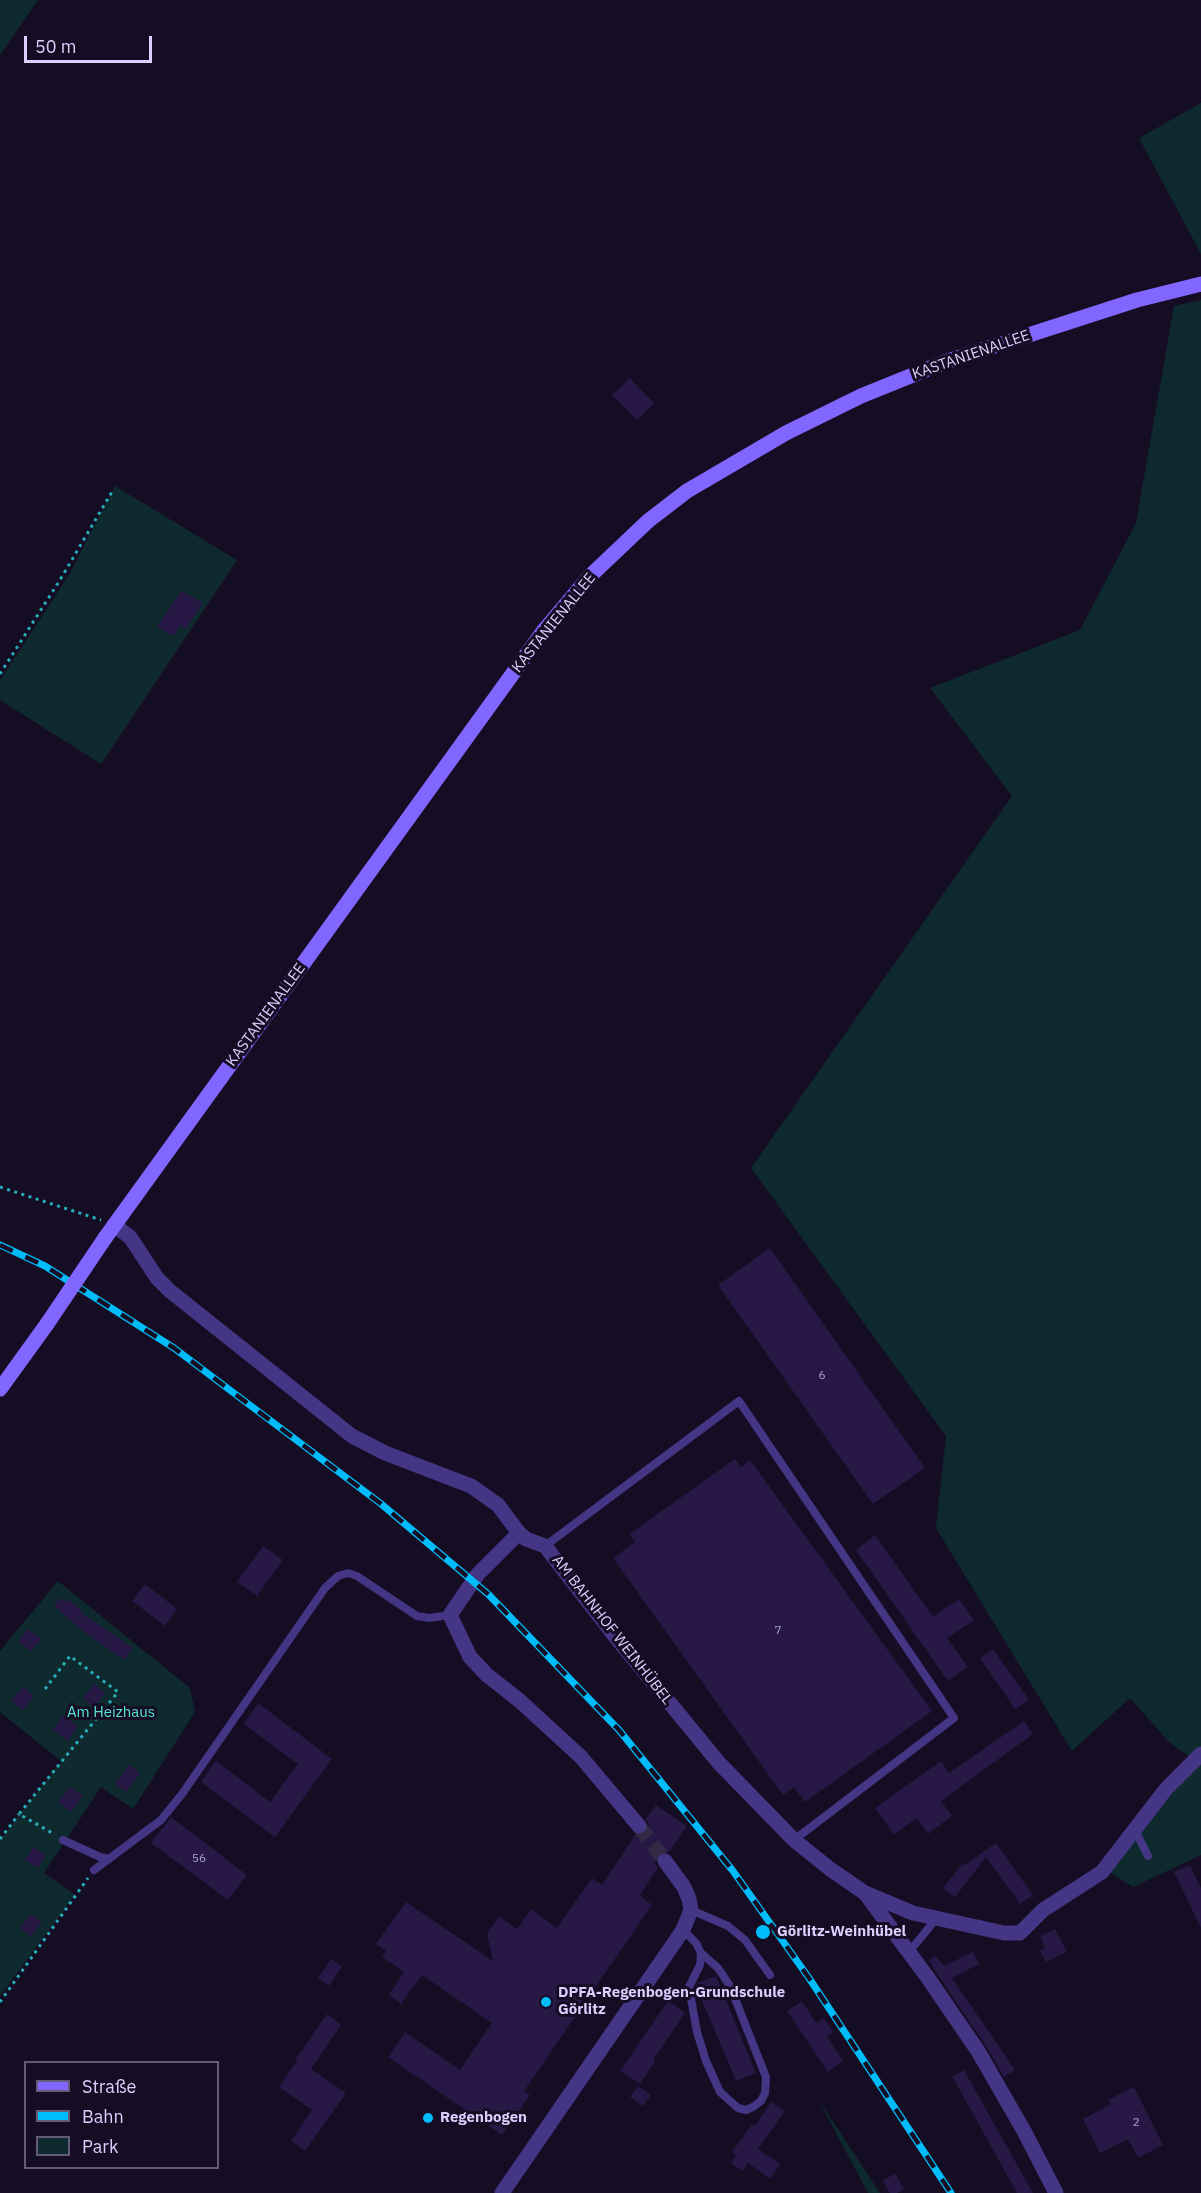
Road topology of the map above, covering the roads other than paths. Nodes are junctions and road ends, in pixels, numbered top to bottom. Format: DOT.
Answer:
graph roads {
  1 [pos="1201,285"];
  2 [pos="114,1225"];
  3 [pos="0,1389"];
  4 [pos="519,1533"];
  5 [pos="545,1546"];
  6 [pos="450,1615"];
  7 [pos="1201,1754"];
  8 [pos="639,1826"];
  9 [pos="1135,1830"];
  10 [pos="63,1840"];
  11 [pos="794,1840"];
  12 [pos="1148,1856"];
  13 [pos="109,1859"];
  14 [pos="664,1861"];
  15 [pos="94,1870"];
  16 [pos="865,1893"];
  17 [pos="691,1910"];
  18 [pos="936,1919"];
  19 [pos="683,1930"];
  20 [pos="909,1952"];
  21 [pos="701,1953"];
  22 [pos="770,1975"];
  23 [pos="502,2193"];
  24 [pos="1056,2193"];
  1 -- 2 [label="street, KASTANIENALLEE"];
  2 -- 3 [label="street, KASTANIENALLEE, bridge"];
  2 -- 4 [label="street, AM BAHNHOF WEINHÜBEL"];
  4 -- 5 [label="street, AM BAHNHOF WEINHÜBEL"];
  4 -- 6 [label="street"];
  5 -- 11 [label="street, AM BAHNHOF WEINHÜBEL"];
  5 -- 11 [label="lane"];
  6 -- 8 [label="street"];
  6 -- 13 [label="lane"];
  7 -- 9 [label="street, AM BAHNHOF WEINHÜBEL"];
  9 -- 12 [label="lane"];
  9 -- 18 [label="street, AM BAHNHOF WEINHÜBEL"];
  10 -- 13 [label="lane"];
  11 -- 16 [label="street, AM BAHNHOF WEINHÜBEL"];
  13 -- 15 [label="lane"];
  14 -- 17 [label="street"];
  16 -- 18 [label="street, AM BAHNHOF WEINHÜBEL"];
  16 -- 20 [label="street, AM BAHNHOF WEINHÜBEL"];
  17 -- 19 [label="street"];
  17 -- 22 [label="lane"];
  18 -- 20 [label="lane"];
  19 -- 21 [label="lane"];
  19 -- 23 [label="street"];
  20 -- 24 [label="street, AM BAHNHOF WEINHÜBEL"];
  21 -- 21 [label="lane"];
}
